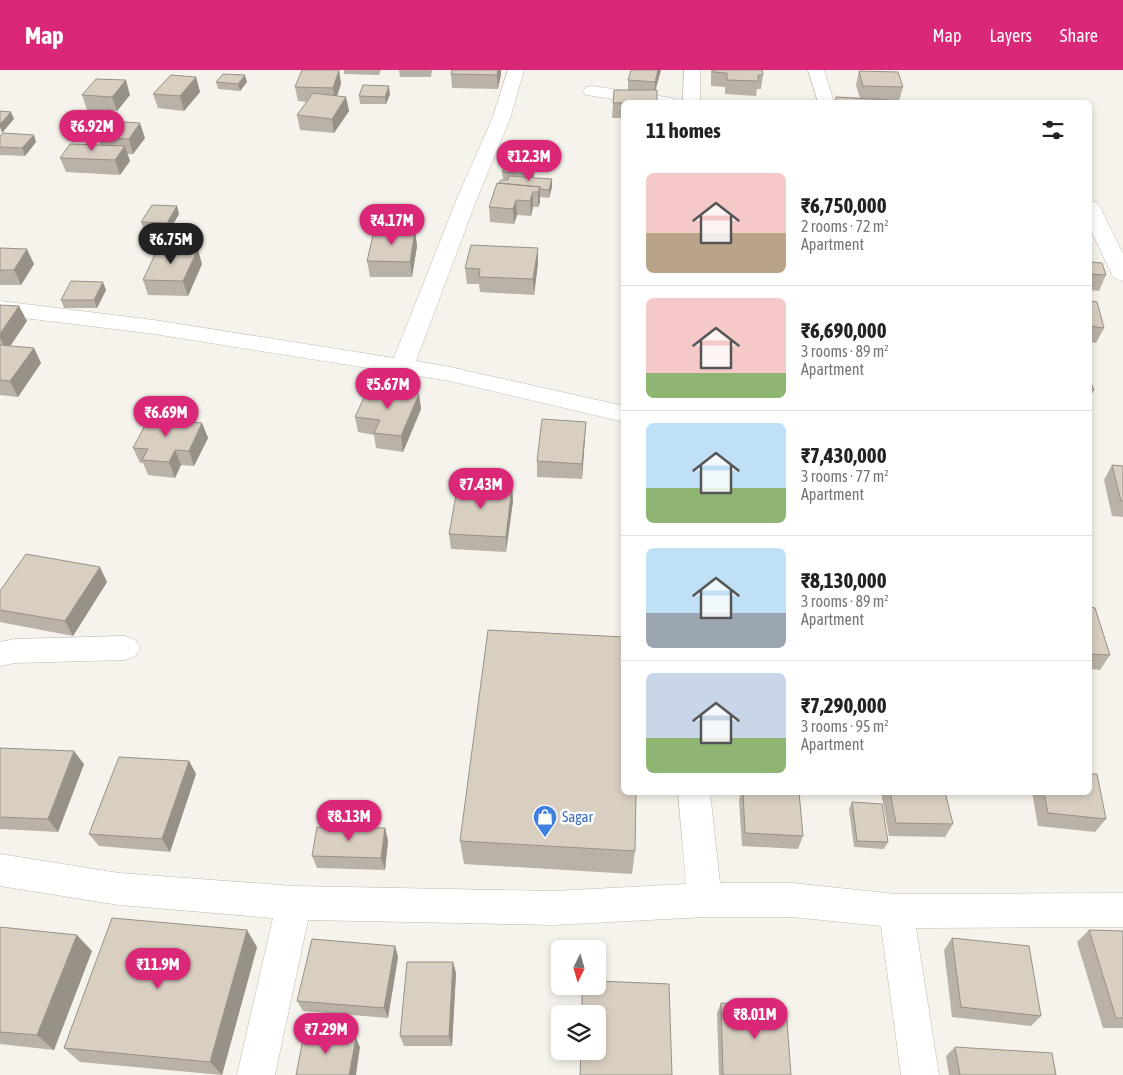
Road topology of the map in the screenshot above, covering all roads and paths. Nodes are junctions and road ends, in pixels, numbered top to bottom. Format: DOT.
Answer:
graph roads {
  1 [pos="516,70"];
  2 [pos="692,70"];
  3 [pos="816,70"];
  4 [pos="592,91"];
  5 [pos="653,100"];
  6 [pos="692,100"];
  7 [pos="825,100"];
  8 [pos="1092,211"];
  9 [pos="1123,275"];
  10 [pos="0,308"];
  11 [pos="402,367"];
  12 [pos="621,413"];
  13 [pos="125,648"];
  14 [pos="0,654"];
  15 [pos="694,795"];
  16 [pos="0,870"];
  17 [pos="705,900"];
  18 [pos="294,903"];
  19 [pos="1123,910"];
  20 [pos="896,911"];
  21 [pos="256,1075"];
  22 [pos="920,1075"];
  1 -- 11 [label="street"];
  2 -- 6 [label="street"];
  3 -- 7 [label="street"];
  4 -- 5 [label="street"];
  8 -- 9 [label="street"];
  10 -- 11 [label="street"];
  11 -- 12 [label="street"];
  13 -- 14 [label="street"];
  15 -- 17 [label="street"];
  16 -- 18 [label="street"];
  17 -- 18 [label="street"];
  17 -- 20 [label="street"];
  18 -- 21 [label="street"];
  19 -- 20 [label="street"];
  20 -- 22 [label="street"];
}
